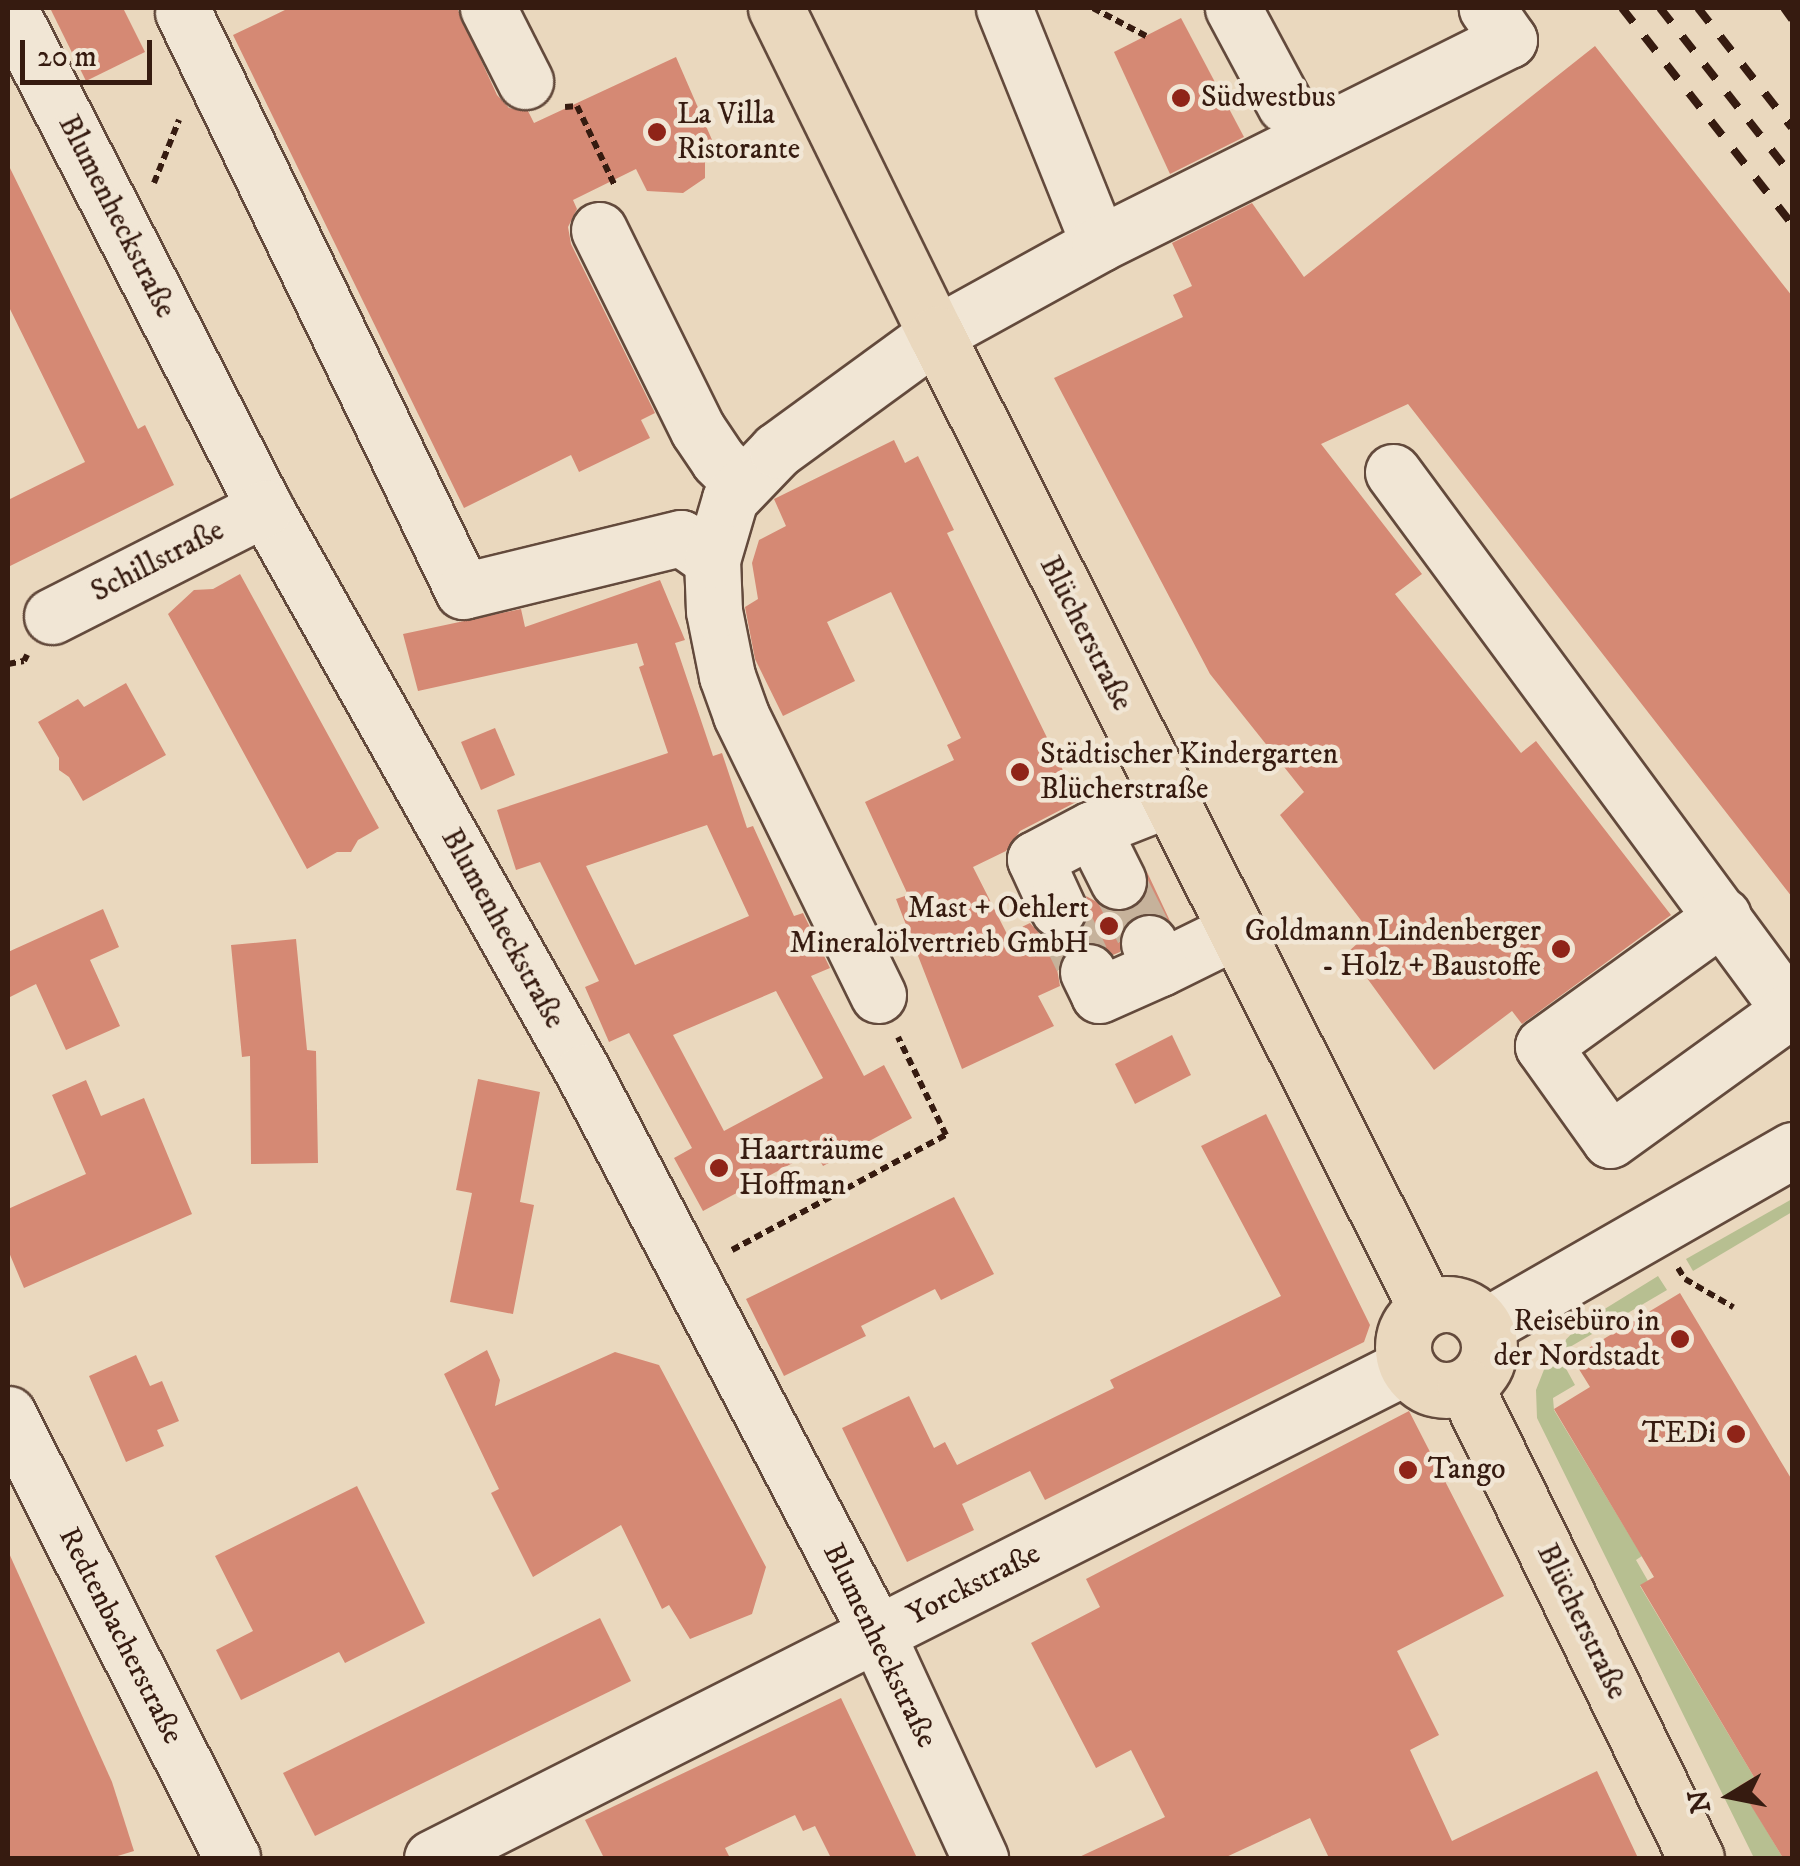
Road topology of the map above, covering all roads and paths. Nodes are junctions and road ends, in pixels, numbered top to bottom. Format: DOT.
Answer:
graph roads {
  1 [pos="9,8"];
  2 [pos="488,8"];
  3 [pos="776,8"];
  4 [pos="1004,8"];
  5 [pos="1093,8"];
  6 [pos="1233,8"];
  7 [pos="1487,8"];
  8 [pos="183,12"];
  9 [pos="1146,36"];
  10 [pos="525,82"];
  11 [pos="216,83"];
  12 [pos="1285,105"];
  13 [pos="608,206"];
  14 [pos="123,231"];
  15 [pos="1099,244"];
  16 [pos="936,334"];
  17 [pos="1393,472"];
  18 [pos="741,483"];
  19 [pos="265,508"];
  20 [pos="712,560"];
  21 [pos="52,616"];
  22 [pos="1168,799"];
  23 [pos="1092,829"];
  24 [pos="1118,881"];
  25 [pos="1058,909"];
  26 [pos="1723,916"];
  27 [pos="1234,932"];
  28 [pos="1088,972"];
  29 [pos="878,995"];
  30 [pos="1791,1011"];
  31 [pos="1792,1150"];
  32 [pos="1656,1232"];
  33 [pos="688,1273"];
  34 [pos="1733,1307"];
  35 [pos="1426,1308"];
  36 [pos="1484,1326"];
  37 [pos="1407,1366"];
  38 [pos="1465,1386"];
  39 [pos="8,1414"];
  40 [pos="877,1634"];
  41 [pos="232,1858"];
  42 [pos="432,1858"];
  43 [pos="980,1858"];
  44 [pos="1696,1858"];
  1 -- 14 [label="street, Blumenheckstraße"];
  2 -- 10 [label="street"];
  3 -- 16 [label="main road, Blücherstraße"];
  4 -- 15 [label="street"];
  5 -- 9 [label="path"];
  6 -- 12 [label="street"];
  7 -- 15 [label="street"];
  8 -- 11 [label="street"];
  10 -- 13 [label="path"];
  11 -- 14 [label="path"];
  11 -- 20 [label="street"];
  13 -- 18 [label="street"];
  14 -- 19 [label="street, Blumenheckstraße"];
  15 -- 16 [label="street"];
  16 -- 18 [label="street"];
  16 -- 22 [label="main road, Blücherstraße"];
  17 -- 26 [label="street"];
  18 -- 20 [label="street"];
  19 -- 21 [label="street, Schillstraße"];
  19 -- 33 [label="street, Blumenheckstraße"];
  20 -- 29 [label="street"];
  22 -- 23 [label="street"];
  22 -- 27 [label="main road, Blücherstraße"];
  23 -- 24 [label="street"];
  23 -- 25 [label="street"];
  26 -- 30 [label="street"];
  26 -- 30 [label="street"];
  27 -- 28 [label="street"];
  27 -- 35 [label="main road, Blücherstraße"];
  29 -- 33 [label="path"];
  31 -- 32 [label="street"];
  32 -- 34 [label="path"];
  32 -- 36 [label="street"];
  33 -- 40 [label="street, Blumenheckstraße"];
  35 -- 36 [label="main road"];
  35 -- 37 [label="main road"];
  36 -- 38 [label="main road"];
  37 -- 38 [label="main road"];
  37 -- 40 [label="street, Yorckstraße"];
  38 -- 44 [label="main road, Blücherstraße"];
  39 -- 41 [label="street, Redtenbacherstraße"];
  40 -- 42 [label="street, Yorckstraße"];
  40 -- 43 [label="street, Blumenheckstraße"];
}
